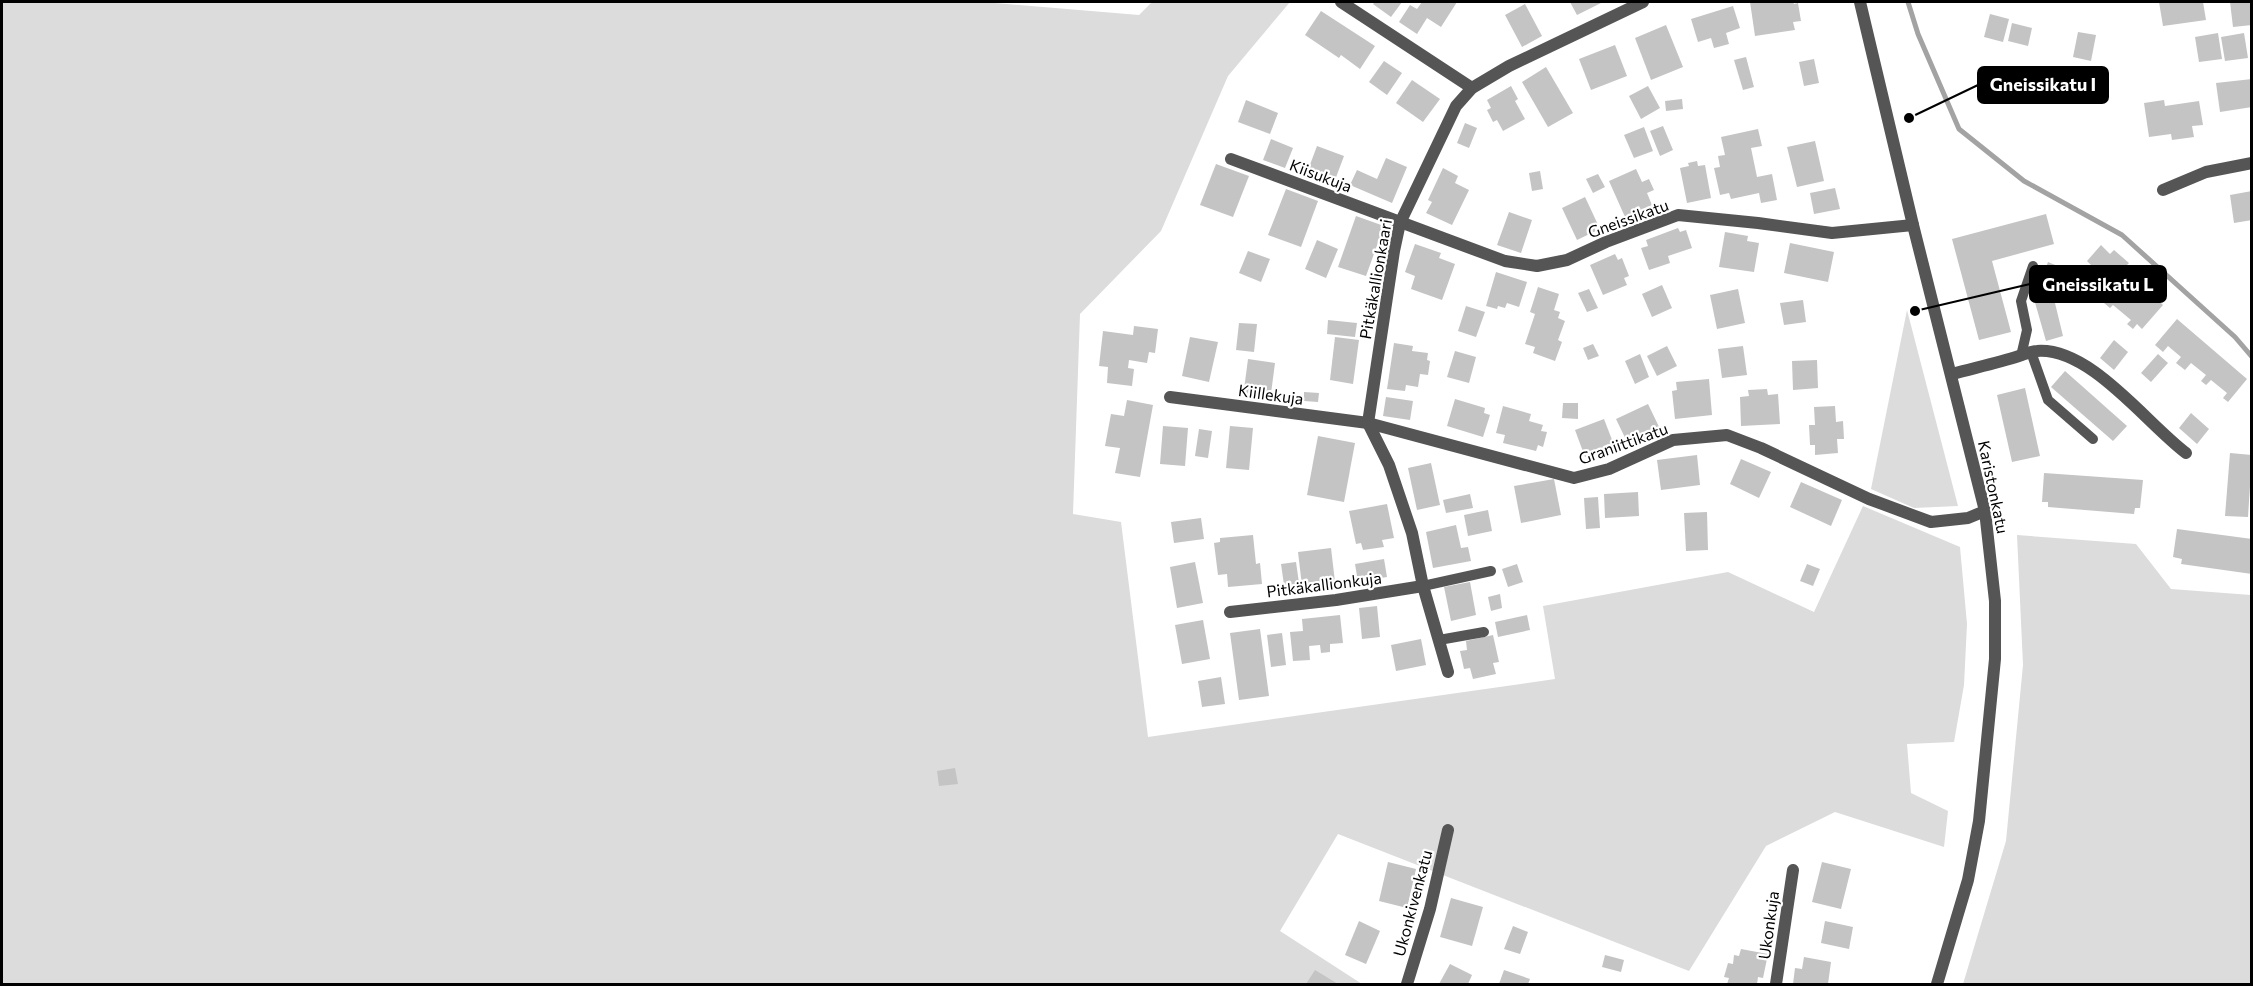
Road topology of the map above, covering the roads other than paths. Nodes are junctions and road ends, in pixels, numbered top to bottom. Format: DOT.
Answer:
graph roads {
  1 [pos="1341,2"];
  2 [pos="1643,2"];
  3 [pos="1860,2"];
  4 [pos="1472,88"];
  5 [pos="1231,159"];
  6 [pos="2252,163"];
  7 [pos="2163,190"];
  8 [pos="1400,222"];
  9 [pos="1913,225"];
  10 [pos="2032,266"];
  11 [pos="2026,354"];
  12 [pos="1952,374"];
  13 [pos="1170,397"];
  14 [pos="1368,423"];
  15 [pos="2093,439"];
  16 [pos="2186,453"];
  17 [pos="1985,511"];
  18 [pos="1491,571"];
  19 [pos="1423,586"];
  20 [pos="1230,612"];
  21 [pos="1484,632"];
  22 [pos="1439,640"];
  23 [pos="1448,672"];
  24 [pos="1448,830"];
  25 [pos="1793,870"];
  26 [pos="1407,984"];
  27 [pos="1776,984"];
  28 [pos="1937,984"];
  1 -- 4 [label="street"];
  2 -- 4 [label="street, Pitkäkallionkaari"];
  3 -- 9 [label="street, Karistonkatu"];
  4 -- 8 [label="street, Pitkäkallionkaari"];
  5 -- 8 [label="street, Kiisukuja"];
  6 -- 7 [label="street"];
  8 -- 9 [label="street, Gneissikatu"];
  8 -- 14 [label="street, Pitkäkallionkaari"];
  9 -- 12 [label="street, Karistonkatu"];
  10 -- 11 [label="lane"];
  11 -- 12 [label="street"];
  11 -- 15 [label="lane"];
  11 -- 16 [label="street"];
  12 -- 17 [label="street, Karistonkatu"];
  13 -- 14 [label="street, Kiillekuja"];
  14 -- 17 [label="street, Graniittikatu"];
  14 -- 19 [label="street"];
  17 -- 28 [label="street, Karistonkatu"];
  18 -- 19 [label="lane"];
  19 -- 20 [label="street, Pitkäkallionkuja"];
  19 -- 22 [label="street"];
  21 -- 22 [label="lane"];
  22 -- 23 [label="street"];
  24 -- 26 [label="street, Ukonkivenkatu"];
  25 -- 27 [label="street, Ukonkuja"];
}
